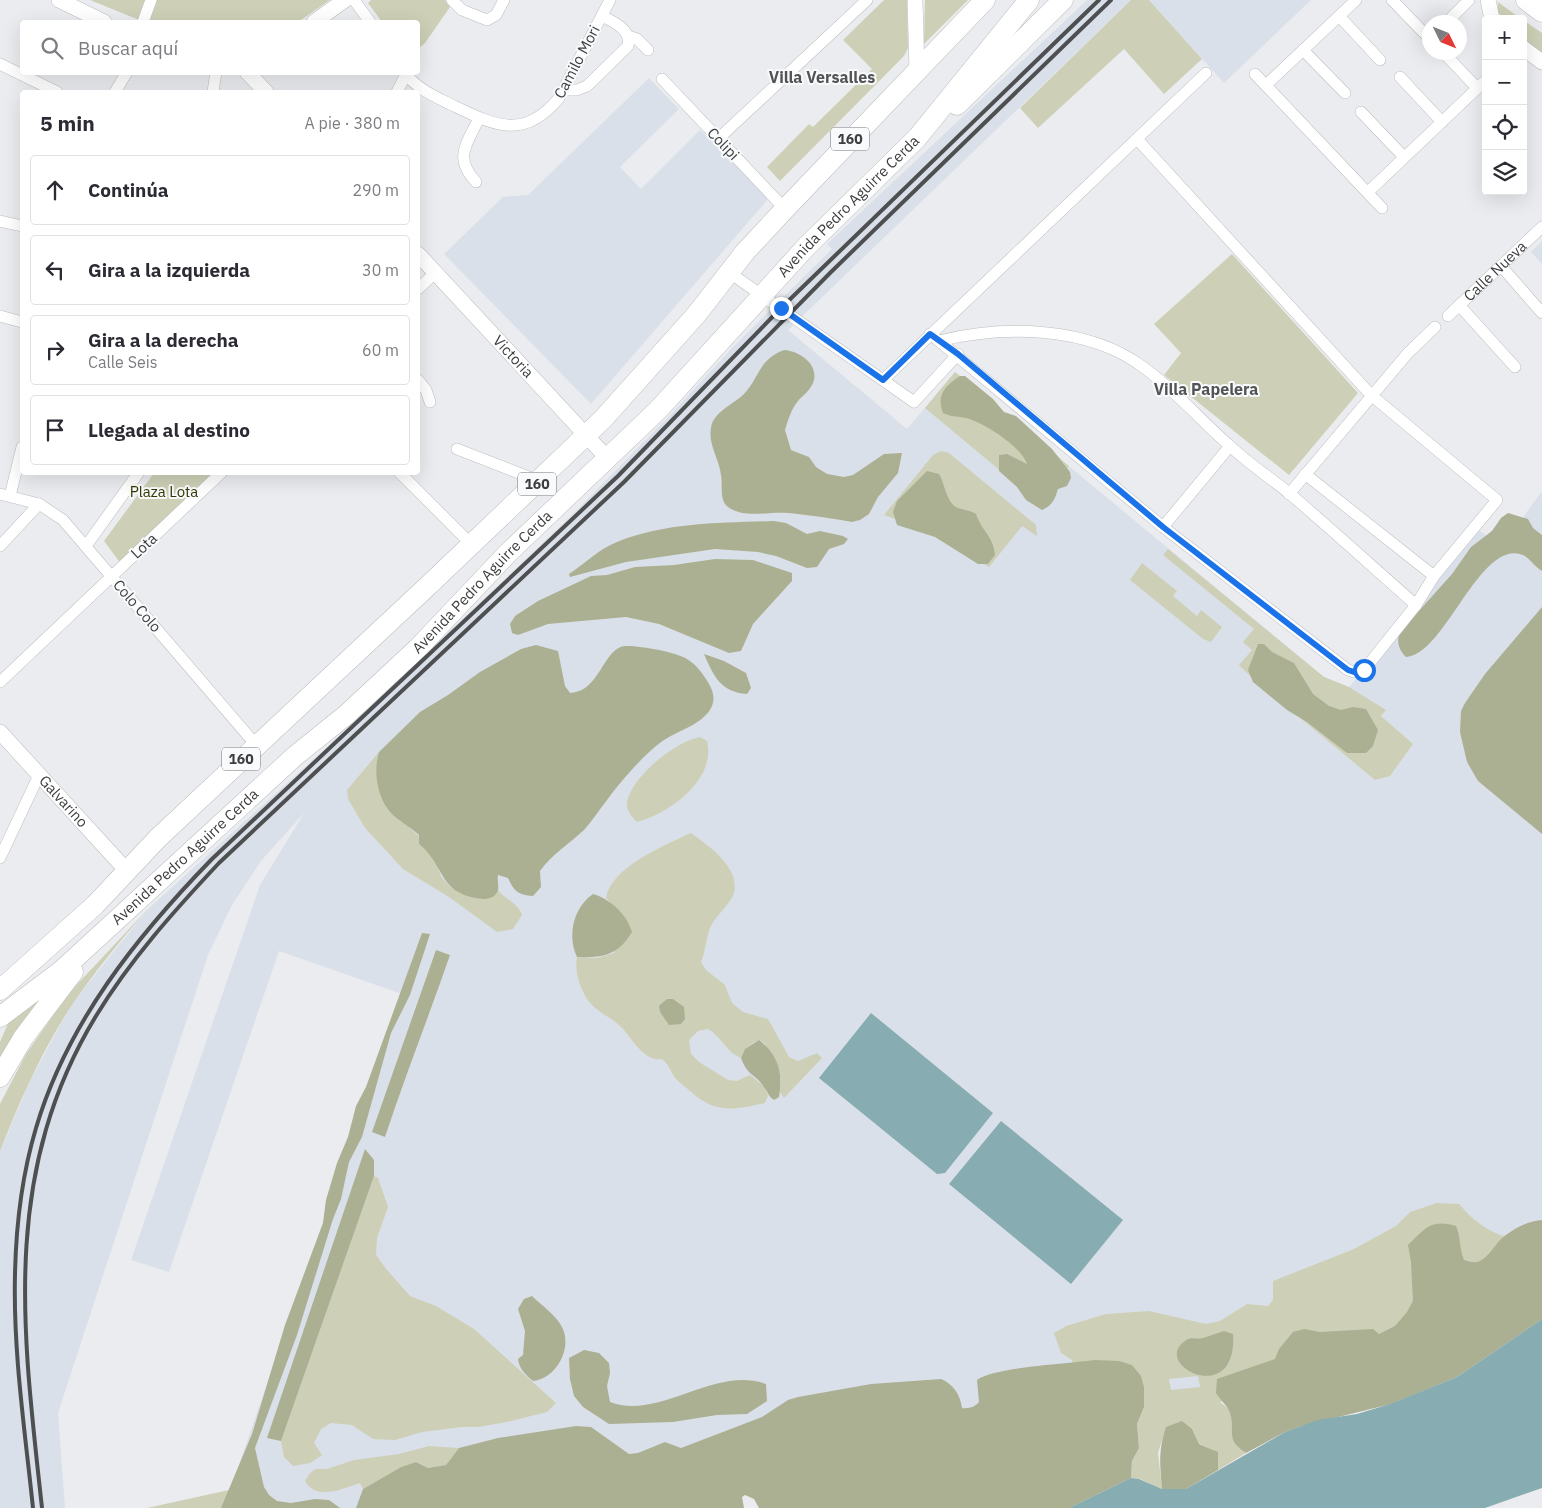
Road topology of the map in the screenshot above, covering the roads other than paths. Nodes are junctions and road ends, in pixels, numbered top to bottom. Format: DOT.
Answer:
graph roads {
  1 [pos="59,0"];
  2 [pos="151,0"];
  3 [pos="345,0"];
  4 [pos="354,0"];
  5 [pos="452,0"];
  6 [pos="504,0"];
  7 [pos="610,0"];
  8 [pos="867,0"];
  9 [pos="915,0"];
  10 [pos="985,0"];
  11 [pos="1029,0"];
  12 [pos="1063,0"];
  13 [pos="1356,0"];
  14 [pos="1392,0"];
  15 [pos="1471,0"];
  16 [pos="1526,0"];
  17 [pos="1490,9"];
  18 [pos="1542,12"];
  19 [pos="1455,15"];
  20 [pos="602,16"];
  21 [pos="1339,16"];
  22 [pos="100,20"];
  23 [pos="144,20"];
  24 [pos="317,20"];
  25 [pos="369,20"];
  26 [pos="1422,31"];
  27 [pos="628,36"];
  28 [pos="648,50"];
  29 [pos="1303,50"];
  30 [pos="1527,51"];
  31 [pos="1380,60"];
  32 [pos="1452,60"];
  33 [pos="1542,62"];
  34 [pos="0,64"];
  35 [pos="917,70"];
  36 [pos="1206,72"];
  37 [pos="20,74"];
  38 [pos="1255,74"];
  39 [pos="22,75"];
  40 [pos="125,75"];
  41 [pos="216,75"];
  42 [pos="250,75"];
  43 [pos="404,75"];
  44 [pos="407,75"];
  45 [pos="1400,77"];
  46 [pos="662,79"];
  47 [pos="1481,84"];
  48 [pos="1266,85"];
  49 [pos="53,90"];
  50 [pos="116,90"];
  51 [pos="213,90"];
  52 [pos="264,90"];
  53 [pos="398,90"];
  54 [pos="564,90"];
  55 [pos="1345,93"];
  56 [pos="1361,112"];
  57 [pos="479,118"];
  58 [pos="1442,122"];
  59 [pos="917,138"];
  60 [pos="718,139"];
  61 [pos="1138,139"];
  62 [pos="1404,157"];
  63 [pos="476,182"];
  64 [pos="1368,192"];
  65 [pos="1382,208"];
  66 [pos="784,209"];
  67 [pos="0,221"];
  68 [pos="20,226"];
  69 [pos="1542,227"];
  70 [pos="420,256"];
  71 [pos="1501,266"];
  72 [pos="435,273"];
  73 [pos="730,273"];
  74 [pos="420,287"];
  75 [pos="762,295"];
  76 [pos="1459,305"];
  77 [pos="1542,313"];
  78 [pos="0,316"];
  79 [pos="1448,316"];
  80 [pos="20,321"];
  81 [pos="1435,327"];
  82 [pos="935,338"];
  83 [pos="958,354"];
  84 [pos="1515,368"];
  85 [pos="883,380"];
  86 [pos="420,382"];
  87 [pos="1371,396"];
  88 [pos="430,402"];
  89 [pos="586,436"];
  90 [pos="1230,446"];
  91 [pos="457,449"];
  92 [pos="20,453"];
  93 [pos="608,459"];
  94 [pos="1305,474"];
  95 [pos="137,475"];
  96 [pos="219,475"];
  97 [pos="403,475"];
  98 [pos="540,481"];
  99 [pos="1289,494"];
  100 [pos="5,495"];
  101 [pos="40,504"];
  102 [pos="1163,527"];
  103 [pos="472,545"];
  104 [pos="0,546"];
  105 [pos="86,546"];
  106 [pos="112,576"];
  107 [pos="1434,576"];
  108 [pos="1416,605"];
  109 [pos="0,682"];
  110 [pos="0,732"];
  111 [pos="256,745"];
  112 [pos="39,775"];
  113 [pos="0,858"];
  114 [pos="127,871"];
  115 [pos="118,919"];
  116 [pos="0,990"];
  117 [pos="0,1017"];
  118 [pos="0,1077"];
  1 -- 22 [label="street"];
  2 -- 23 [label="street"];
  3 -- 24 [label="street"];
  4 -- 25 [label="street"];
  5 -- 6 [label="street"];
  7 -- 20 [label="street, Camilo Mori"];
  8 -- 60 [label="street"];
  9 -- 35 [label="street"];
  10 -- 35 [label="highway, Avenida Pedro Aguirre Cerda / 160"];
  11 -- 59 [label="highway, Avenida Pedro Aguirre Cerda / 160"];
  12 -- 59 [label="highway"];
  13 -- 21 [label="street"];
  14 -- 26 [label="street"];
  15 -- 17 [label="street"];
  15 -- 19 [label="street"];
  16 -- 18 [label="highway"];
  20 -- 27 [label="street"];
  20 -- 54 [label="street, Camilo Mori"];
  21 -- 29 [label="street"];
  21 -- 31 [label="street"];
  27 -- 28 [label="street"];
  27 -- 54 [label="street"];
  29 -- 48 [label="street"];
  29 -- 55 [label="street"];
  30 -- 33 [label="street"];
  32 -- 47 [label="street"];
  34 -- 37 [label="street"];
  35 -- 66 [label="highway, Avenida Pedro Aguirre Cerda / 160"];
  36 -- 61 [label="street"];
  38 -- 48 [label="street"];
  39 -- 49 [label="street"];
  40 -- 50 [label="street"];
  41 -- 51 [label="street"];
  42 -- 52 [label="street"];
  43 -- 53 [label="street"];
  44 -- 57 [label="street, Camilo Mori"];
  45 -- 58 [label="street"];
  46 -- 60 [label="street, Colipi"];
  47 -- 58 [label="street"];
  48 -- 64 [label="street"];
  54 -- 57 [label="street, Camilo Mori"];
  56 -- 62 [label="street"];
  57 -- 63 [label="street"];
  58 -- 62 [label="street"];
  59 -- 75 [label="highway, Avenida Pedro Aguirre Cerda / 160"];
  60 -- 66 [label="street, Colipi"];
  61 -- 82 [label="street"];
  61 -- 87 [label="street"];
  62 -- 64 [label="street"];
  64 -- 65 [label="street"];
  66 -- 73 [label="highway, Avenida Pedro Aguirre Cerda / 160"];
  67 -- 68 [label="street"];
  69 -- 71 [label="street, Calle Nueva"];
  70 -- 72 [label="street, Victoria"];
  71 -- 76 [label="street, Calle Nueva"];
  71 -- 77 [label="street"];
  72 -- 74 [label="street"];
  72 -- 89 [label="street, Victoria"];
  73 -- 75 [label="street"];
  73 -- 89 [label="highway, Avenida Pedro Aguirre Cerda / 160"];
  75 -- 85 [label="street"];
  75 -- 93 [label="highway, Avenida Pedro Aguirre Cerda / 160"];
  76 -- 79 [label="street, Calle Nueva"];
  76 -- 84 [label="street"];
  78 -- 80 [label="street"];
  81 -- 87 [label="street"];
  82 -- 83 [label="street"];
  82 -- 85 [label="street"];
  82 -- 90 [label="street"];
  83 -- 85 [label="street"];
  83 -- 102 [label="street"];
  86 -- 88 [label="street"];
  87 -- 94 [label="street"];
  87 -- 107 [label="street"];
  89 -- 93 [label="street, Victoria"];
  89 -- 98 [label="highway, Avenida Pedro Aguirre Cerda / 160"];
  90 -- 99 [label="street"];
  90 -- 102 [label="street"];
  91 -- 98 [label="street"];
  92 -- 100 [label="street"];
  93 -- 115 [label="highway, Avenida Pedro Aguirre Cerda / 160"];
  94 -- 99 [label="street"];
  94 -- 107 [label="street"];
  95 -- 105 [label="street"];
  96 -- 106 [label="street, Lota"];
  97 -- 103 [label="street"];
  98 -- 103 [label="highway, Avenida Pedro Aguirre Cerda / 160"];
  99 -- 108 [label="street"];
  100 -- 101 [label="street, Colo Colo"];
  101 -- 104 [label="street"];
  101 -- 105 [label="street, Colo Colo"];
  102 -- 108 [label="street"];
  103 -- 111 [label="highway, Avenida Pedro Aguirre Cerda / 160"];
  105 -- 106 [label="street, Colo Colo"];
  106 -- 109 [label="street, Lota"];
  106 -- 111 [label="street, Colo Colo"];
  107 -- 108 [label="street"];
  110 -- 112 [label="street, Galvarino"];
  111 -- 114 [label="highway, Avenida Pedro Aguirre Cerda / 160"];
  112 -- 113 [label="street"];
  112 -- 114 [label="street, Galvarino"];
  114 -- 116 [label="highway, Avenida Pedro Aguirre Cerda / 160"];
  115 -- 117 [label="highway, Avenida Pedro Aguirre Cerda / 160"];
  115 -- 118 [label="highway"];
}
